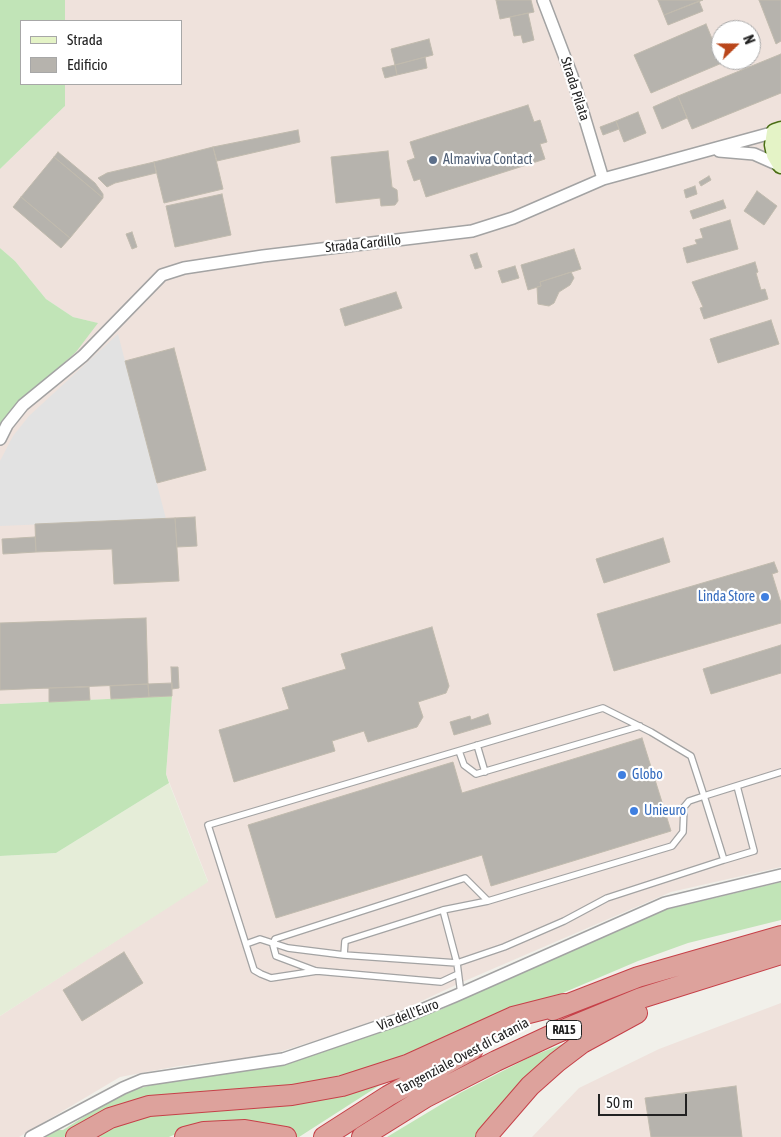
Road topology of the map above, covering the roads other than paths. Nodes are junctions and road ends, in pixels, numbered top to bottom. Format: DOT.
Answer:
graph roads {
  1 [pos="543,0"];
  2 [pos="779,134"];
  3 [pos="704,151"];
  4 [pos="781,166"];
  5 [pos="603,179"];
  6 [pos="0,439"];
  7 [pos="640,726"];
  8 [pos="477,745"];
  9 [pos="459,751"];
  10 [pos="485,772"];
  11 [pos="781,772"];
  12 [pos="737,786"];
  13 [pos="704,796"];
  14 [pos="724,860"];
  15 [pos="781,875"];
  16 [pos="488,901"];
  17 [pos="443,910"];
  18 [pos="781,936"];
  19 [pos="246,944"];
  20 [pos="273,945"];
  21 [pos="781,954"];
  22 [pos="344,955"];
  23 [pos="781,962"];
  24 [pos="457,963"];
  25 [pos="317,971"];
  26 [pos="458,974"];
  27 [pos="461,994"];
  28 [pos="564,1004"];
  29 [pos="31,1137"];
  30 [pos="76,1137"];
  31 [pos="185,1137"];
  32 [pos="286,1137"];
  33 [pos="324,1137"];
  34 [pos="362,1137"];
  35 [pos="486,1137"];
  1 -- 5 [label="street, Strada Pilata"];
  2 -- 3 [label="street, Strada Cardillo"];
  2 -- 4 [label="main road"];
  3 -- 4 [label="street"];
  3 -- 5 [label="street, Strada Cardillo"];
  5 -- 6 [label="street, Strada Cardillo"];
  7 -- 8 [label="lane"];
  7 -- 10 [label="lane"];
  7 -- 13 [label="lane"];
  8 -- 9 [label="lane"];
  8 -- 10 [label="lane"];
  9 -- 10 [label="lane"];
  9 -- 19 [label="lane"];
  11 -- 12 [label="lane"];
  12 -- 13 [label="lane"];
  12 -- 14 [label="lane"];
  13 -- 14 [label="lane"];
  13 -- 16 [label="lane"];
  14 -- 24 [label="lane"];
  15 -- 27 [label="street, Via dell'Euro"];
  16 -- 17 [label="lane"];
  16 -- 20 [label="lane"];
  17 -- 22 [label="lane"];
  17 -- 24 [label="lane"];
  18 -- 28 [label="highway, Tangenziale Ovest di Catania / RA15"];
  19 -- 20 [label="lane"];
  19 -- 25 [label="lane"];
  20 -- 22 [label="lane"];
  20 -- 25 [label="lane"];
  21 -- 34 [label="highway, Tangenziale Ovest di Catania / RA15"];
  22 -- 24 [label="lane"];
  23 -- 35 [label="highway"];
  24 -- 26 [label="lane"];
  25 -- 26 [label="lane"];
  26 -- 27 [label="lane"];
  27 -- 29 [label="street, Via dell'Euro"];
  28 -- 30 [label="highway"];
  28 -- 33 [label="highway, Tangenziale Ovest di Catania / RA15"];
  31 -- 32 [label="highway"];
}
